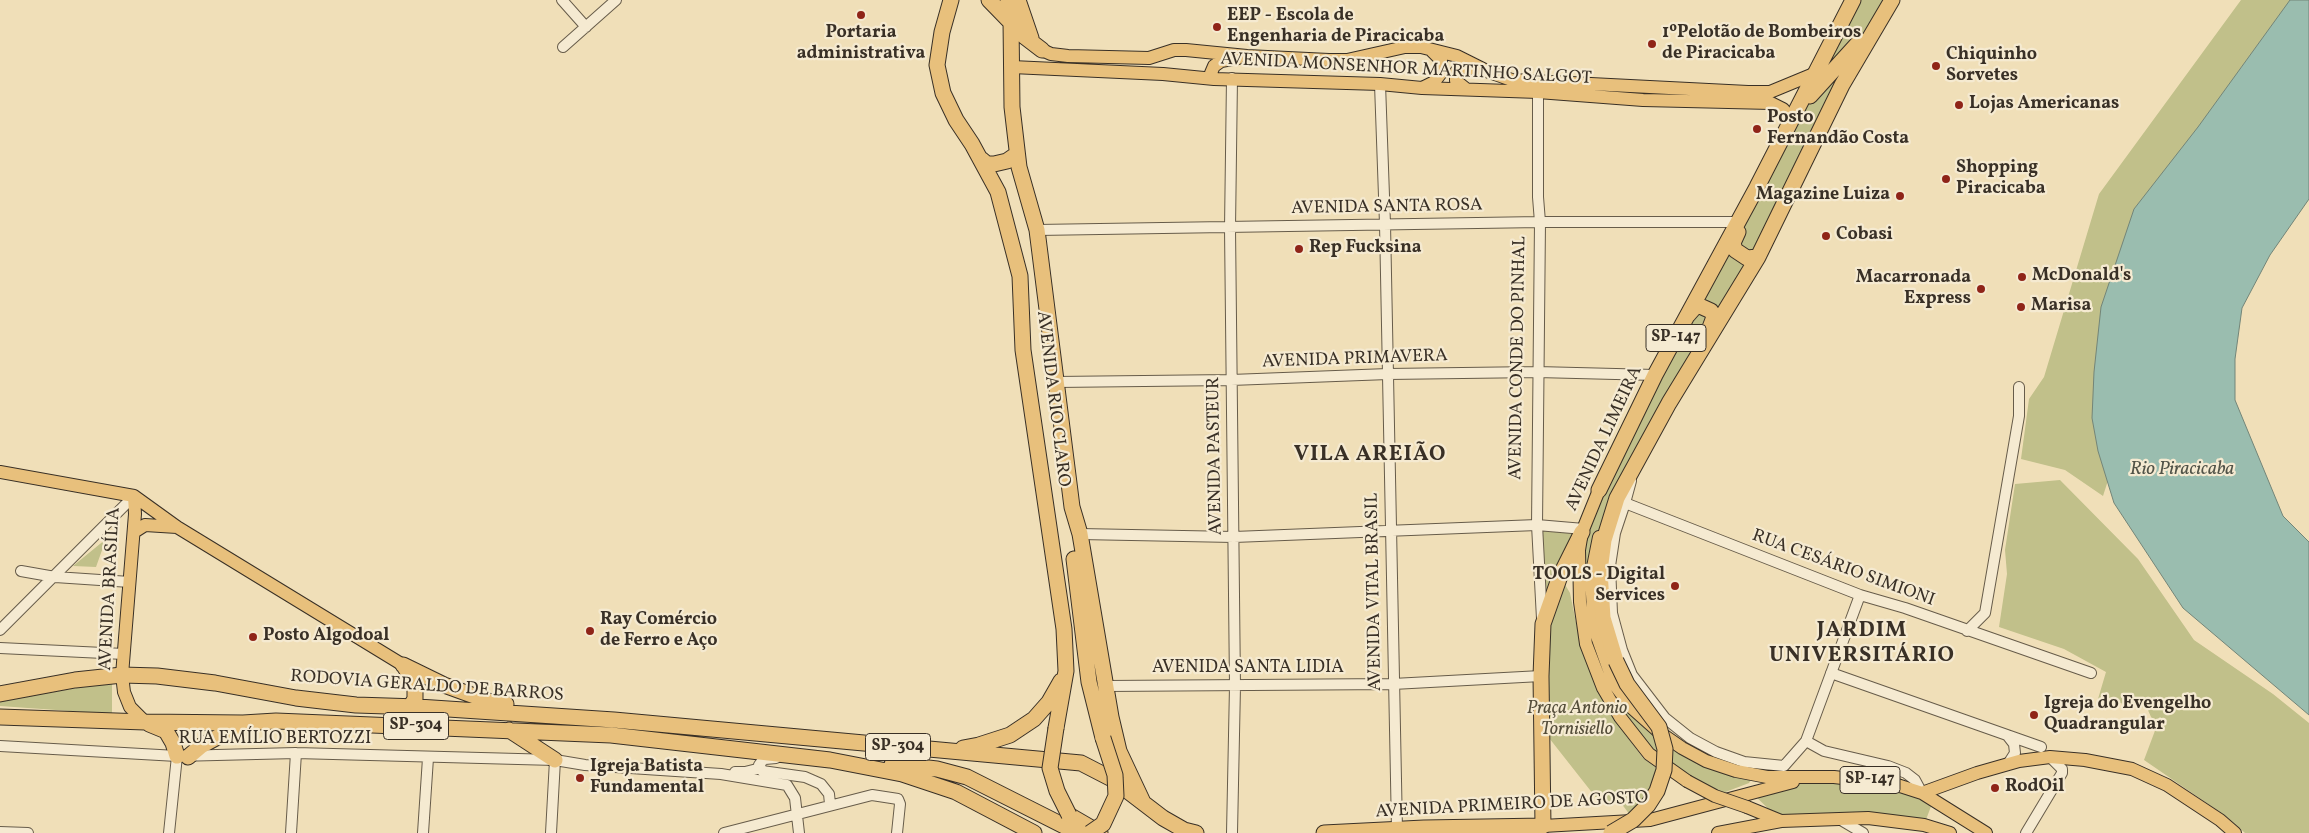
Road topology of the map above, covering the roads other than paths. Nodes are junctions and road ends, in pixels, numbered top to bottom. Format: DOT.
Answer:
graph roads {
  1 [pos="562,0"];
  2 [pos="616,0"];
  3 [pos="951,0"];
  4 [pos="989,0"];
  5 [pos="1003,0"];
  6 [pos="1008,0"];
  7 [pos="1018,0"];
  8 [pos="1853,0"];
  9 [pos="1892,0"];
  10 [pos="1882,18"];
  11 [pos="1011,21"];
  12 [pos="586,27"];
  13 [pos="563,47"];
  14 [pos="1042,50"];
  15 [pos="1432,51"];
  16 [pos="1247,56"];
  17 [pos="1012,67"];
  18 [pos="1489,72"];
  19 [pos="1816,73"];
  20 [pos="1232,78"];
  21 [pos="1214,79"];
  22 [pos="1380,84"];
  23 [pos="1644,86"];
  24 [pos="1422,88"];
  25 [pos="1466,89"];
  26 [pos="1538,92"];
  27 [pos="1643,100"];
  28 [pos="1802,101"];
  29 [pos="1771,103"];
  30 [pos="1792,120"];
  31 [pos="1017,154"];
  32 [pos="980,159"];
  33 [pos="1757,187"];
  34 [pos="1540,222"];
  35 [pos="1738,222"];
  36 [pos="1385,224"];
  37 [pos="1230,228"];
  38 [pos="1037,230"];
  39 [pos="1758,257"];
  40 [pos="1688,315"];
  41 [pos="1697,360"];
  42 [pos="1537,372"];
  43 [pos="1388,374"];
  44 [pos="1655,375"];
  45 [pos="1232,380"];
  46 [pos="1056,382"];
  47 [pos="2019,386"];
  48 [pos="0,472"];
  49 [pos="1599,490"];
  50 [pos="134,496"];
  51 [pos="1621,501"];
  52 [pos="1072,507"];
  53 [pos="1537,526"];
  54 [pos="177,527"];
  55 [pos="1391,530"];
  56 [pos="1583,530"];
  57 [pos="134,532"];
  58 [pos="1080,534"];
  59 [pos="1234,537"];
  60 [pos="21,571"];
  61 [pos="55,577"];
  62 [pos="130,582"];
  63 [pos="1860,595"];
  64 [pos="1542,624"];
  65 [pos="0,630"];
  66 [pos="1967,631"];
  67 [pos="0,648"];
  68 [pos="124,654"];
  69 [pos="403,665"];
  70 [pos="1066,672"];
  71 [pos="1831,673"];
  72 [pos="2091,673"];
  73 [pos="122,676"];
  74 [pos="1541,676"];
  75 [pos="1393,684"];
  76 [pos="1106,686"];
  77 [pos="1235,686"];
  78 [pos="0,694"];
  79 [pos="411,706"];
  80 [pos="0,717"];
  81 [pos="614,720"];
  82 [pos="276,721"];
  83 [pos="145,722"];
  84 [pos="243,723"];
  85 [pos="507,729"];
  86 [pos="2007,735"];
  87 [pos="1806,741"];
  88 [pos="0,746"];
  89 [pos="2041,747"];
  90 [pos="942,751"];
  91 [pos="296,753"];
  92 [pos="800,756"];
  93 [pos="182,757"];
  94 [pos="2050,757"];
  95 [pos="428,758"];
  96 [pos="555,760"];
  97 [pos="830,760"];
  98 [pos="2008,764"];
  99 [pos="761,768"];
  100 [pos="722,774"];
  101 [pos="1817,776"];
  102 [pos="805,777"];
  103 [pos="793,791"];
  104 [pos="1922,793"];
  105 [pos="1142,802"];
  106 [pos="830,804"];
  107 [pos="797,813"];
  108 [pos="1163,818"];
  109 [pos="1841,820"];
  110 [pos="1781,821"];
  111 [pos="1543,826"];
  112 [pos="1397,830"];
  113 [pos="3,832"];
  114 [pos="28,833"];
  115 [pos="169,833"];
  116 [pos="291,833"];
  117 [pos="423,833"];
  118 [pos="550,833"];
  119 [pos="724,833"];
  120 [pos="798,833"];
  121 [pos="896,833"];
  122 [pos="1034,833"];
  123 [pos="1078,833"];
  124 [pos="1090,833"];
  125 [pos="1100,833"];
  126 [pos="1169,833"];
  127 [pos="1196,833"];
  128 [pos="1232,833"];
  129 [pos="1324,833"];
  130 [pos="1611,833"];
  131 [pos="1718,833"];
  132 [pos="1863,833"];
  133 [pos="1950,833"];
  134 [pos="1986,833"];
  135 [pos="2026,833"];
  136 [pos="2235,833"];
  1 -- 12 [label="street"];
  2 -- 12 [label="street"];
  3 -- 32 [label="highway, AVENIDA RIO CLARO"];
  4 -- 11 [label="highway"];
  5 -- 11 [label="highway"];
  6 -- 11 [label="highway, AVENIDA RIO CLARO"];
  7 -- 14 [label="highway"];
  8 -- 19 [label="highway, AVENIDA LIMEIRA / SP-147"];
  9 -- 10 [label="highway, AVENIDA LIMEIRA / SP-147"];
  10 -- 28 [label="highway"];
  10 -- 39 [label="highway, AVENIDA LIMEIRA / SP-147"];
  11 -- 14 [label="highway"];
  11 -- 17 [label="highway, AVENIDA RIO CLARO"];
  12 -- 13 [label="street"];
  14 -- 16 [label="main road, AVENIDA MONSENHOR MARTINHO SALGOT"];
  15 -- 16 [label="main road, AVENIDA MONSENHOR MARTINHO SALGOT"];
  15 -- 18 [label="main road, AVENIDA MONSENHOR MARTINHO SALGOT"];
  15 -- 24 [label="main road"];
  16 -- 21 [label="main road"];
  17 -- 21 [label="main road, AVENIDA MONSENHOR MARTINHO SALGOT"];
  17 -- 31 [label="highway, AVENIDA RIO CLARO"];
  18 -- 23 [label="main road, AVENIDA MONSENHOR MARTINHO SALGOT"];
  18 -- 25 [label="main road"];
  19 -- 23 [label="main road, AVENIDA MONSENHOR MARTINHO SALGOT"];
  19 -- 28 [label="highway, AVENIDA LIMEIRA / SP-147"];
  20 -- 21 [label="main road, AVENIDA MONSENHOR MARTINHO SALGOT"];
  20 -- 22 [label="main road, AVENIDA MONSENHOR MARTINHO SALGOT"];
  20 -- 37 [label="street, AVENIDA PASTEUR"];
  22 -- 24 [label="main road, AVENIDA MONSENHOR MARTINHO SALGOT"];
  22 -- 36 [label="street, AVENIDA VITAL BRASIL"];
  23 -- 27 [label="main road"];
  24 -- 25 [label="main road, AVENIDA MONSENHOR MARTINHO SALGOT"];
  25 -- 26 [label="main road, AVENIDA MONSENHOR MARTINHO SALGOT"];
  26 -- 27 [label="main road, AVENIDA MONSENHOR MARTINHO SALGOT"];
  26 -- 34 [label="street, AVENIDA CONDE DO PINHAL"];
  27 -- 29 [label="main road, AVENIDA MONSENHOR MARTINHO SALGOT"];
  28 -- 29 [label="main road, AVENIDA MONSENHOR MARTINHO SALGOT"];
  28 -- 30 [label="highway, AVENIDA LIMEIRA / SP-147"];
  29 -- 30 [label="main road"];
  30 -- 33 [label="highway, AVENIDA LIMEIRA / SP-147"];
  31 -- 32 [label="highway"];
  31 -- 38 [label="highway, AVENIDA RIO CLARO"];
  32 -- 70 [label="highway, AVENIDA RIO CLARO"];
  33 -- 35 [label="highway, AVENIDA LIMEIRA / SP-147"];
  33 -- 39 [label="highway"];
  34 -- 35 [label="street, AVENIDA SANTA ROSA"];
  34 -- 36 [label="street, AVENIDA SANTA ROSA"];
  34 -- 42 [label="street, AVENIDA CONDE DO PINHAL"];
  35 -- 40 [label="highway, AVENIDA LIMEIRA / SP-147"];
  36 -- 37 [label="street, AVENIDA SANTA ROSA"];
  36 -- 43 [label="street, AVENIDA VITAL BRASIL"];
  37 -- 38 [label="street, AVENIDA SANTA ROSA"];
  37 -- 45 [label="street, AVENIDA PASTEUR"];
  38 -- 46 [label="highway, AVENIDA RIO CLARO"];
  39 -- 41 [label="highway, AVENIDA LIMEIRA / SP-147"];
  40 -- 41 [label="highway"];
  40 -- 44 [label="highway, AVENIDA LIMEIRA / SP-147"];
  41 -- 51 [label="highway, AVENIDA LIMEIRA / SP-147"];
  42 -- 43 [label="street, AVENIDA PRIMAVERA"];
  42 -- 44 [label="street, AVENIDA PRIMAVERA"];
  42 -- 53 [label="street, AVENIDA CONDE DO PINHAL"];
  43 -- 45 [label="street, AVENIDA PRIMAVERA"];
  43 -- 55 [label="street, AVENIDA VITAL BRASIL"];
  44 -- 49 [label="highway, AVENIDA LIMEIRA / SP-147"];
  45 -- 46 [label="street, AVENIDA PRIMAVERA"];
  45 -- 59 [label="street, AVENIDA PASTEUR"];
  46 -- 52 [label="highway, AVENIDA RIO CLARO"];
  47 -- 66 [label="street"];
  48 -- 50 [label="main road, AVENIDA BRASÍLIA"];
  49 -- 56 [label="main road, AVENIDA LIMEIRA / SP-147"];
  50 -- 54 [label="main road"];
  50 -- 57 [label="main road, AVENIDA BRASÍLIA"];
  50 -- 61 [label="street"];
  51 -- 63 [label="street, RUA CESÁRIO SIMIONI"];
  51 -- 87 [label="street"];
  51 -- 101 [label="main road, AVENIDA LIMEIRA / SP-147"];
  51 -- 130 [label="highway, AVENIDA LIMEIRA, bridge"];
  52 -- 58 [label="highway, AVENIDA RIO CLARO"];
  52 -- 124 [label="highway, bridge"];
  53 -- 55 [label="street"];
  53 -- 56 [label="street"];
  53 -- 64 [label="street, AVENIDA CONDE DO PINHAL"];
  54 -- 57 [label="main road"];
  54 -- 69 [label="main road"];
  55 -- 59 [label="street"];
  55 -- 75 [label="street, AVENIDA VITAL BRASIL"];
  56 -- 64 [label="highway, AVENIDA CONDE DO PINHAL"];
  56 -- 110 [label="main road, AVENIDA LIMEIRA / SP-147, bridge"];
  57 -- 62 [label="main road, AVENIDA BRASÍLIA"];
  58 -- 59 [label="street"];
  58 -- 76 [label="highway, AVENIDA RIO CLARO"];
  59 -- 77 [label="street, AVENIDA PASTEUR"];
  60 -- 61 [label="street"];
  61 -- 62 [label="street"];
  61 -- 65 [label="street"];
  62 -- 68 [label="main road, AVENIDA BRASÍLIA"];
  63 -- 66 [label="street, RUA CESÁRIO SIMIONI"];
  63 -- 71 [label="street"];
  64 -- 74 [label="highway, AVENIDA CONDE DO PINHAL"];
  66 -- 72 [label="street, RUA CESÁRIO SIMIONI"];
  67 -- 68 [label="street"];
  68 -- 73 [label="main road, AVENIDA BRASÍLIA"];
  69 -- 79 [label="highway"];
  69 -- 81 [label="highway"];
  70 -- 90 [label="highway"];
  70 -- 125 [label="highway, AVENIDA RIO CLARO, bridge"];
  71 -- 86 [label="street"];
  71 -- 87 [label="street"];
  73 -- 78 [label="highway, RODOVIA GERALDO DE BARROS / SP-304"];
  73 -- 79 [label="highway, RODOVIA GERALDO DE BARROS / SP-304"];
  73 -- 83 [label="main road, AVENIDA BRASÍLIA"];
  74 -- 75 [label="street, AVENIDA SANTA LIDIA"];
  74 -- 111 [label="highway, AVENIDA CONDE DO PINHAL"];
  75 -- 77 [label="street, AVENIDA SANTA LIDIA"];
  75 -- 112 [label="street, AVENIDA VITAL BRASIL"];
  76 -- 77 [label="street, AVENIDA SANTA LIDIA"];
  76 -- 105 [label="highway, AVENIDA RIO CLARO"];
  77 -- 128 [label="street, AVENIDA PASTEUR"];
  79 -- 81 [label="highway, RODOVIA GERALDO DE BARROS / SP-304"];
  79 -- 82 [label="highway"];
  80 -- 83 [label="highway, RODOVIA GERALDO DE BARROS / SP-304"];
  81 -- 90 [label="highway, RODOVIA GERALDO DE BARROS / SP-304"];
  82 -- 84 [label="highway, RODOVIA GERALDO DE BARROS / SP-304"];
  82 -- 85 [label="highway, RODOVIA GERALDO DE BARROS / SP-304"];
  83 -- 84 [label="highway, RODOVIA GERALDO DE BARROS / SP-304"];
  83 -- 93 [label="highway"];
  84 -- 93 [label="highway"];
  85 -- 92 [label="highway, RODOVIA GERALDO DE BARROS / SP-304"];
  85 -- 96 [label="highway"];
  86 -- 89 [label="street"];
  86 -- 98 [label="street"];
  87 -- 104 [label="street"];
  88 -- 93 [label="street, RUA EMÍLIO BERTOZZI"];
  90 -- 105 [label="highway"];
  91 -- 93 [label="street, RUA EMÍLIO BERTOZZI"];
  91 -- 95 [label="street, RUA EMÍLIO BERTOZZI"];
  91 -- 116 [label="street"];
  92 -- 97 [label="highway, RODOVIA GERALDO DE BARROS / SP-304"];
  92 -- 99 [label="street"];
  93 -- 115 [label="street"];
  94 -- 98 [label="main road"];
  94 -- 135 [label="street"];
  94 -- 136 [label="main road"];
  95 -- 96 [label="street, RUA EMÍLIO BERTOZZI"];
  95 -- 117 [label="street"];
  96 -- 100 [label="street, RUA EMÍLIO BERTOZZI"];
  96 -- 118 [label="street"];
  97 -- 122 [label="highway"];
  97 -- 123 [label="highway"];
  98 -- 104 [label="main road"];
  99 -- 100 [label="street"];
  99 -- 102 [label="street"];
  100 -- 103 [label="street, RUA EMÍLIO BERTOZZI"];
  101 -- 104 [label="main road, SP-147"];
  101 -- 111 [label="main road, AVENIDA PRIMEIRO DE AGOSTO"];
  102 -- 103 [label="street"];
  102 -- 106 [label="street"];
  103 -- 107 [label="street"];
  104 -- 134 [label="main road, SP-147"];
  105 -- 108 [label="highway"];
  106 -- 107 [label="street"];
  106 -- 121 [label="street"];
  107 -- 119 [label="street"];
  107 -- 120 [label="street"];
  108 -- 126 [label="highway"];
  108 -- 127 [label="highway"];
  109 -- 110 [label="main road, SP-147"];
  109 -- 132 [label="street"];
  109 -- 133 [label="main road, SP-147"];
  110 -- 131 [label="main road"];
  111 -- 112 [label="highway, AVENIDA PRIMEIRO DE AGOSTO"];
  112 -- 129 [label="highway, AVENIDA PRIMEIRO DE AGOSTO"];
  113 -- 114 [label="street"];
}
